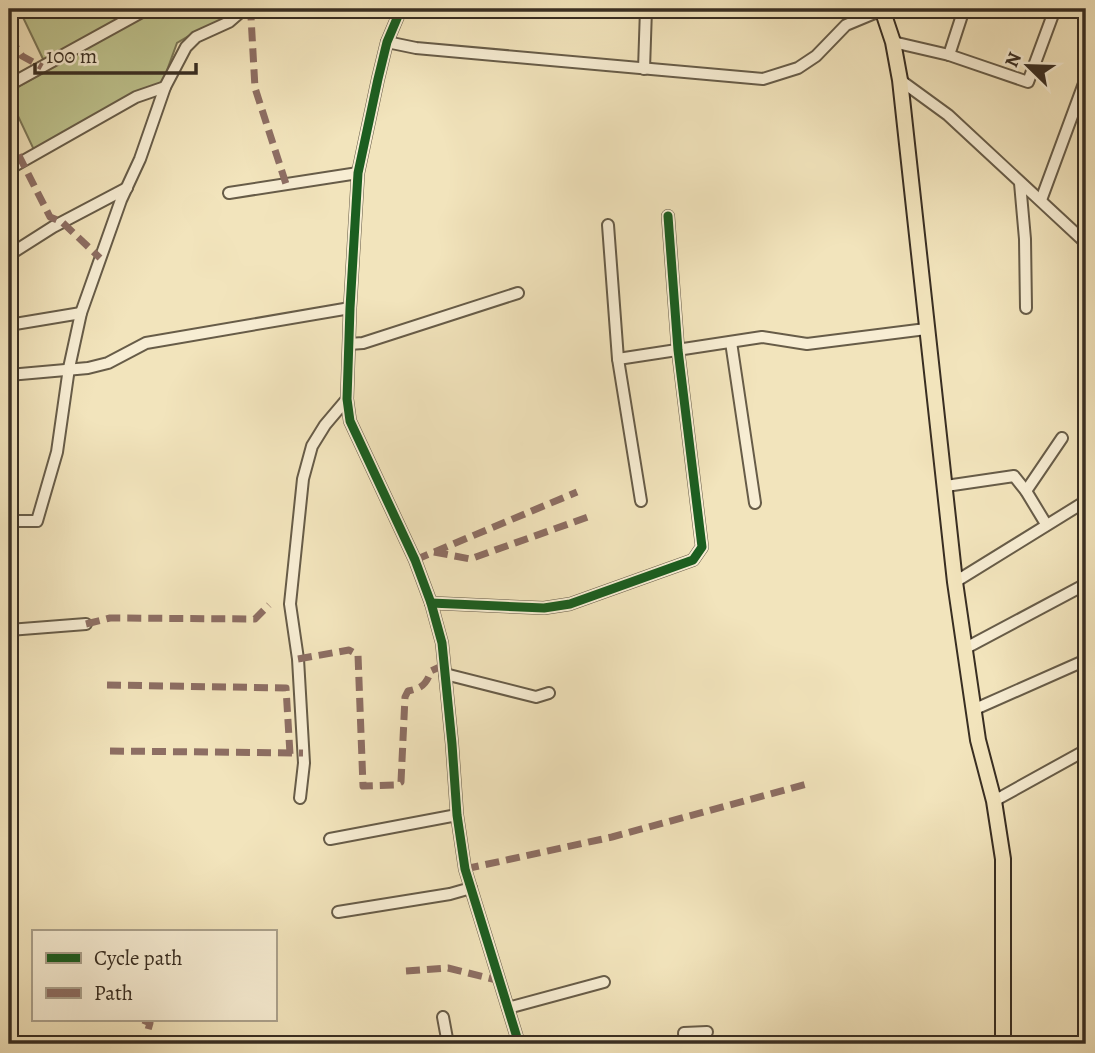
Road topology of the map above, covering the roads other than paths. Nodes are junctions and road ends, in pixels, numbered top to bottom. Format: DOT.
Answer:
graph roads {
  1 [pos="147,9"];
  2 [pos="242,9"];
  3 [pos="401,9"];
  4 [pos="646,9"];
  5 [pos="882,9"];
  6 [pos="964,9"];
  7 [pos="1055,9"];
  8 [pos="387,42"];
  9 [pos="893,42"];
  10 [pos="949,55"];
  11 [pos="644,69"];
  12 [pos="1086,78"];
  13 [pos="900,80"];
  14 [pos="9,85"];
  15 [pos="165,87"];
  16 [pos="9,169"];
  17 [pos="358,173"];
  18 [pos="1020,183"];
  19 [pos="127,188"];
  20 [pos="229,193"];
  21 [pos="1041,200"];
  22 [pos="668,216"];
  23 [pos="608,225"];
  24 [pos="1086,243"];
  25 [pos="9,255"];
  26 [pos="517,293"];
  27 [pos="350,308"];
  28 [pos="1027,308"];
  29 [pos="81,313"];
  30 [pos="9,324"];
  31 [pos="926,329"];
  32 [pos="731,342"];
  33 [pos="349,344"];
  34 [pos="678,350"];
  35 [pos="618,359"];
  36 [pos="69,368"];
  37 [pos="9,375"];
  38 [pos="347,399"];
  39 [pos="1062,438"];
  40 [pos="946,486"];
  41 [pos="1026,491"];
  42 [pos="641,501"];
  43 [pos="1086,501"];
  44 [pos="755,503"];
  45 [pos="9,521"];
  46 [pos="1045,524"];
  47 [pos="955,582"];
  48 [pos="1086,584"];
  49 [pos="431,603"];
  50 [pos="86,624"];
  51 [pos="9,630"];
  52 [pos="964,649"];
  53 [pos="1086,660"];
  54 [pos="445,674"];
  55 [pos="549,693"];
  56 [pos="973,710"];
  57 [pos="1086,750"];
  58 [pos="300,798"];
  59 [pos="993,802"];
  60 [pos="457,815"];
  61 [pos="330,839"];
  62 [pos="471,888"];
  63 [pos="338,912"];
  64 [pos="604,982"];
  65 [pos="509,1008"];
  66 [pos="443,1017"];
  67 [pos="707,1032"];
  68 [pos="448,1044"];
  69 [pos="519,1044"];
  70 [pos="685,1044"];
  71 [pos="1003,1044"];
  1 -- 14 [label="street"];
  2 -- 15 [label="street"];
  3 -- 8 [label="street"];
  4 -- 11 [label="street"];
  5 -- 9 [label="main road"];
  5 -- 11 [label="street"];
  6 -- 10 [label="street"];
  7 -- 10 [label="street"];
  8 -- 11 [label="street"];
  8 -- 17 [label="street"];
  9 -- 10 [label="street"];
  9 -- 13 [label="main road"];
  12 -- 21 [label="street"];
  13 -- 18 [label="street"];
  13 -- 31 [label="main road"];
  15 -- 16 [label="street"];
  15 -- 19 [label="street"];
  17 -- 20 [label="street"];
  17 -- 27 [label="street"];
  18 -- 21 [label="street"];
  18 -- 28 [label="street"];
  19 -- 25 [label="street"];
  19 -- 29 [label="street"];
  21 -- 24 [label="street"];
  22 -- 34 [label="street"];
  23 -- 35 [label="street"];
  26 -- 33 [label="street"];
  27 -- 33 [label="street"];
  27 -- 36 [label="street"];
  29 -- 30 [label="street"];
  29 -- 36 [label="street"];
  31 -- 32 [label="street"];
  31 -- 40 [label="main road"];
  32 -- 34 [label="street"];
  32 -- 44 [label="street"];
  33 -- 38 [label="street"];
  34 -- 35 [label="street"];
  34 -- 49 [label="street"];
  35 -- 42 [label="street"];
  36 -- 37 [label="street"];
  36 -- 45 [label="street"];
  38 -- 49 [label="street"];
  38 -- 58 [label="street"];
  39 -- 41 [label="street"];
  40 -- 41 [label="street"];
  40 -- 47 [label="main road"];
  41 -- 46 [label="street"];
  43 -- 46 [label="street"];
  46 -- 47 [label="street"];
  47 -- 52 [label="main road"];
  48 -- 52 [label="street"];
  49 -- 54 [label="street"];
  50 -- 51 [label="street"];
  52 -- 56 [label="main road"];
  53 -- 56 [label="street"];
  54 -- 55 [label="street"];
  54 -- 60 [label="street"];
  56 -- 59 [label="main road"];
  57 -- 59 [label="street"];
  59 -- 71 [label="main road"];
  60 -- 61 [label="street"];
  60 -- 62 [label="street"];
  62 -- 63 [label="street"];
  62 -- 65 [label="street"];
  64 -- 65 [label="street"];
  65 -- 69 [label="street"];
  66 -- 68 [label="street"];
  67 -- 70 [label="street"];
}
